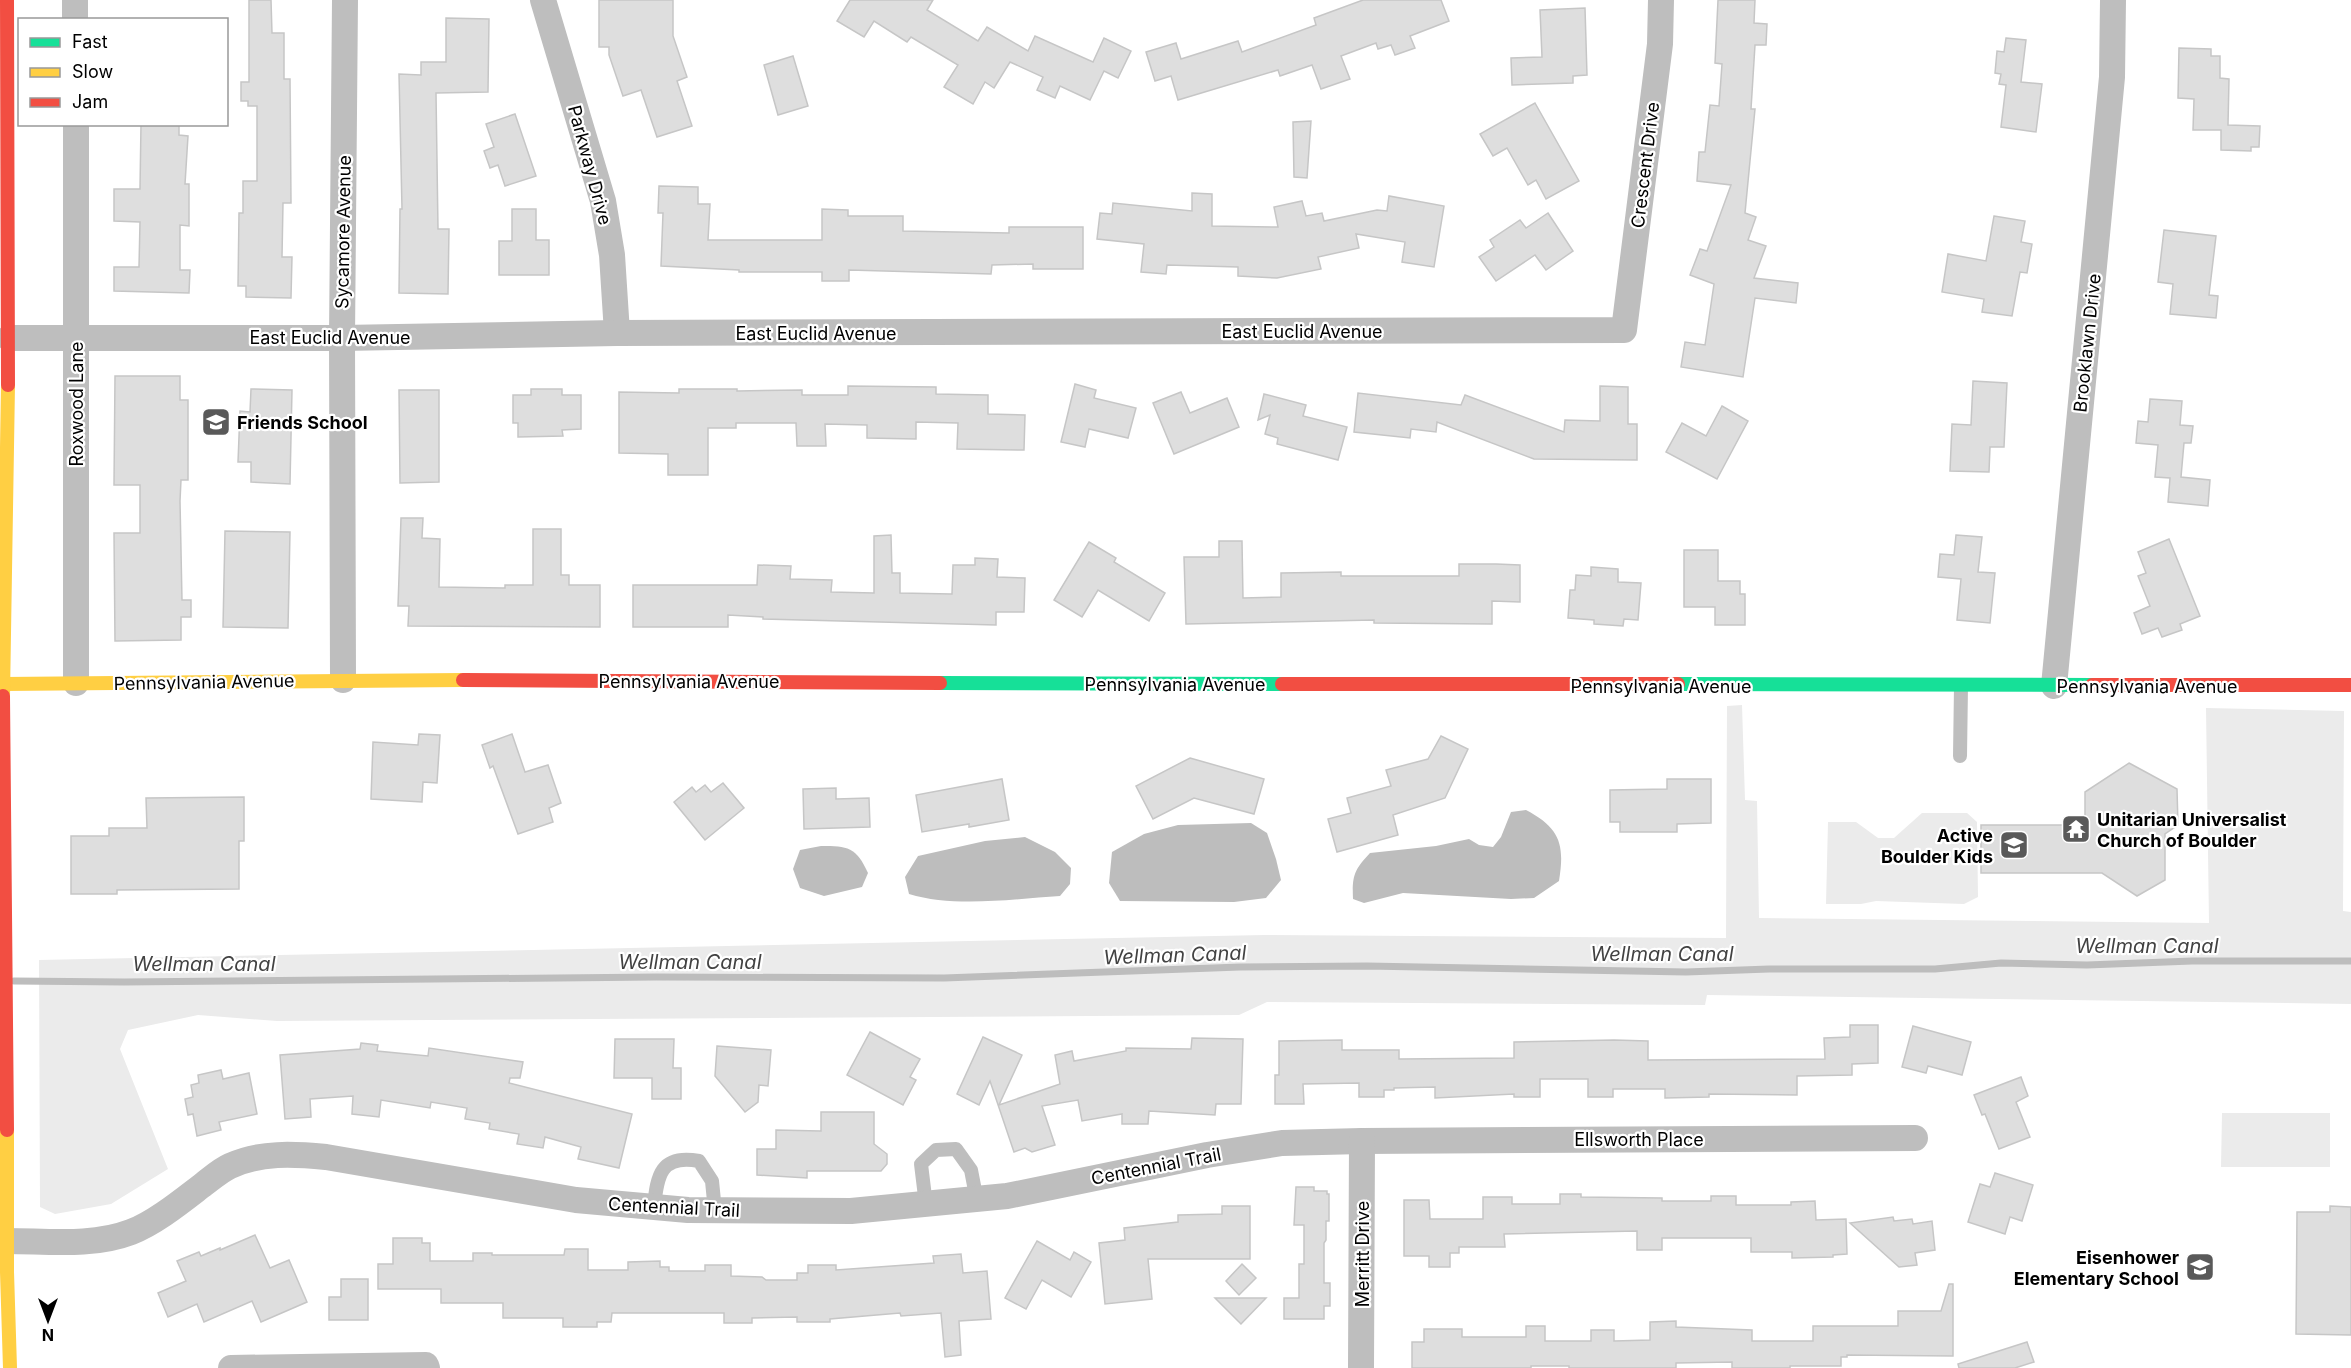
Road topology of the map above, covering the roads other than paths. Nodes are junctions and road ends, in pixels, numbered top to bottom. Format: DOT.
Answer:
graph roads {
  1 [pos="75,0"];
  2 [pos="345,0"];
  3 [pos="543,0"];
  4 [pos="1661,0"];
  5 [pos="2113,0"];
  6 [pos="5,3"];
  7 [pos="75,18"];
  8 [pos="76,126"];
  9 [pos="4,248"];
  10 [pos="1624,330"];
  11 [pos="617,333"];
  12 [pos="76,337"];
  13 [pos="9,338"];
  14 [pos="342,338"];
  15 [pos="343,680"];
  16 [pos="76,683"];
  17 [pos="2,684"];
  18 [pos="1961,686"];
  19 [pos="2054,686"];
  20 [pos="2351,686"];
  21 [pos="1960,756"];
  22 [pos="1915,1138"];
  23 [pos="1362,1141"];
  24 [pos="977,1201"];
  25 [pos="926,1205"];
  26 [pos="654,1207"];
  27 [pos="715,1211"];
  28 [pos="7,1241"];
  29 [pos="10,1368"];
  30 [pos="231,1368"];
  31 [pos="427,1368"];
  32 [pos="1361,1368"];
  1 -- 7 [label="street"];
  2 -- 14 [label="street, Sycamore Avenue"];
  3 -- 11 [label="street, Parkway Drive"];
  4 -- 10 [label="street, Crescent Drive"];
  5 -- 19 [label="street, Brooklawn Drive"];
  6 -- 9 [label="street"];
  8 -- 12 [label="street, Roxwood Lane"];
  9 -- 13 [label="street"];
  10 -- 11 [label="street, East Euclid Avenue"];
  11 -- 14 [label="street, East Euclid Avenue"];
  12 -- 13 [label="street, East Euclid Avenue"];
  12 -- 14 [label="street, East Euclid Avenue"];
  12 -- 16 [label="street, Roxwood Lane"];
  13 -- 17 [label="street"];
  14 -- 15 [label="street, Sycamore Avenue"];
  15 -- 16 [label="street, Pennsylvania Avenue"];
  15 -- 18 [label="street, Pennsylvania Avenue"];
  16 -- 17 [label="street, Pennsylvania Avenue"];
  17 -- 28 [label="street"];
  18 -- 19 [label="street, Pennsylvania Avenue"];
  18 -- 21 [label="lane"];
  19 -- 20 [label="street, Pennsylvania Avenue"];
  22 -- 23 [label="street, Ellsworth Place"];
  23 -- 24 [label="street, Centennial Trail"];
  23 -- 32 [label="street, Merritt Drive"];
  24 -- 25 [label="street, Centennial Trail"];
  24 -- 25 [label="lane"];
  25 -- 27 [label="street, Centennial Trail"];
  26 -- 27 [label="street, Centennial Trail"];
  26 -- 27 [label="lane"];
  26 -- 28 [label="street, Centennial Trail"];
  28 -- 29 [label="street"];
  30 -- 31 [label="street"];
}
